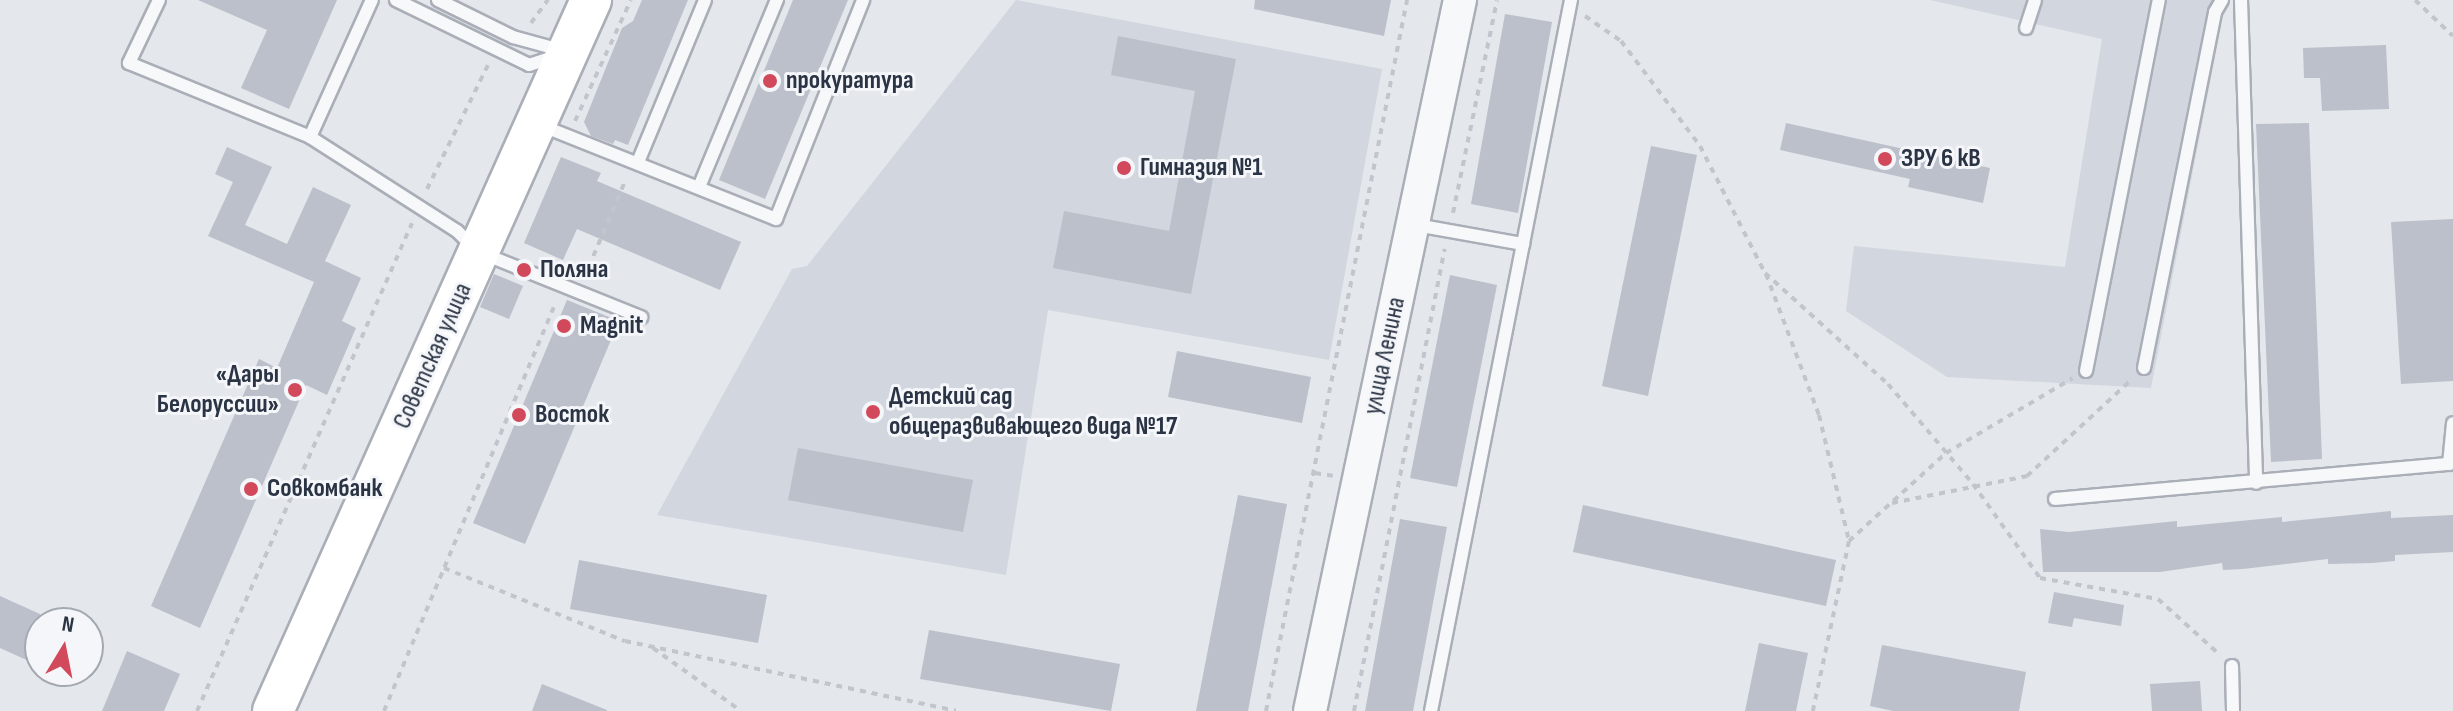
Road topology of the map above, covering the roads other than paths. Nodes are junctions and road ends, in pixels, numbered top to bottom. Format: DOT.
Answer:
graph roads {
  1 [pos="159,0"];
  2 [pos="372,0"];
  3 [pos="396,0"];
  4 [pos="438,0"];
  5 [pos="591,0"];
  6 [pos="705,0"];
  7 [pos="777,0"];
  8 [pos="863,0"];
  9 [pos="1460,0"];
  10 [pos="2035,0"];
  11 [pos="2159,0"];
  12 [pos="2222,0"];
  13 [pos="2241,0"];
  14 [pos="1570,3"];
  15 [pos="2026,28"];
  16 [pos="569,52"];
  17 [pos="537,123"];
  18 [pos="310,137"];
  19 [pos="636,162"];
  20 [pos="699,187"];
  21 [pos="1412,224"];
  22 [pos="1523,244"];
  23 [pos="479,252"];
  24 [pos="641,317"];
  25 [pos="2144,368"];
  26 [pos="2086,371"];
  27 [pos="2453,423"];
  28 [pos="2256,483"];
  29 [pos="2055,499"];
  30 [pos="2232,666"];
  31 [pos="273,711"];
  32 [pos="1310,711"];
  33 [pos="1431,711"];
  34 [pos="2233,711"];
  1 -- 18 [label="lane"];
  2 -- 18 [label="lane"];
  3 -- 16 [label="lane"];
  4 -- 16 [label="lane"];
  5 -- 16 [label="main road, Советская улица"];
  6 -- 19 [label="lane"];
  7 -- 20 [label="lane"];
  8 -- 20 [label="lane"];
  9 -- 21 [label="street, улица Ленина"];
  10 -- 15 [label="lane"];
  11 -- 26 [label="lane"];
  12 -- 25 [label="lane"];
  13 -- 28 [label="lane"];
  14 -- 22 [label="lane"];
  16 -- 17 [label="main road, Советская улица"];
  17 -- 19 [label="lane"];
  17 -- 23 [label="main road, Советская улица"];
  18 -- 23 [label="lane"];
  19 -- 20 [label="lane"];
  21 -- 22 [label="lane"];
  21 -- 32 [label="street, улица Ленина"];
  22 -- 33 [label="lane"];
  23 -- 24 [label="lane"];
  23 -- 31 [label="main road, Советская улица"];
  27 -- 28 [label="lane"];
  28 -- 29 [label="lane"];
  30 -- 34 [label="lane"];
}
